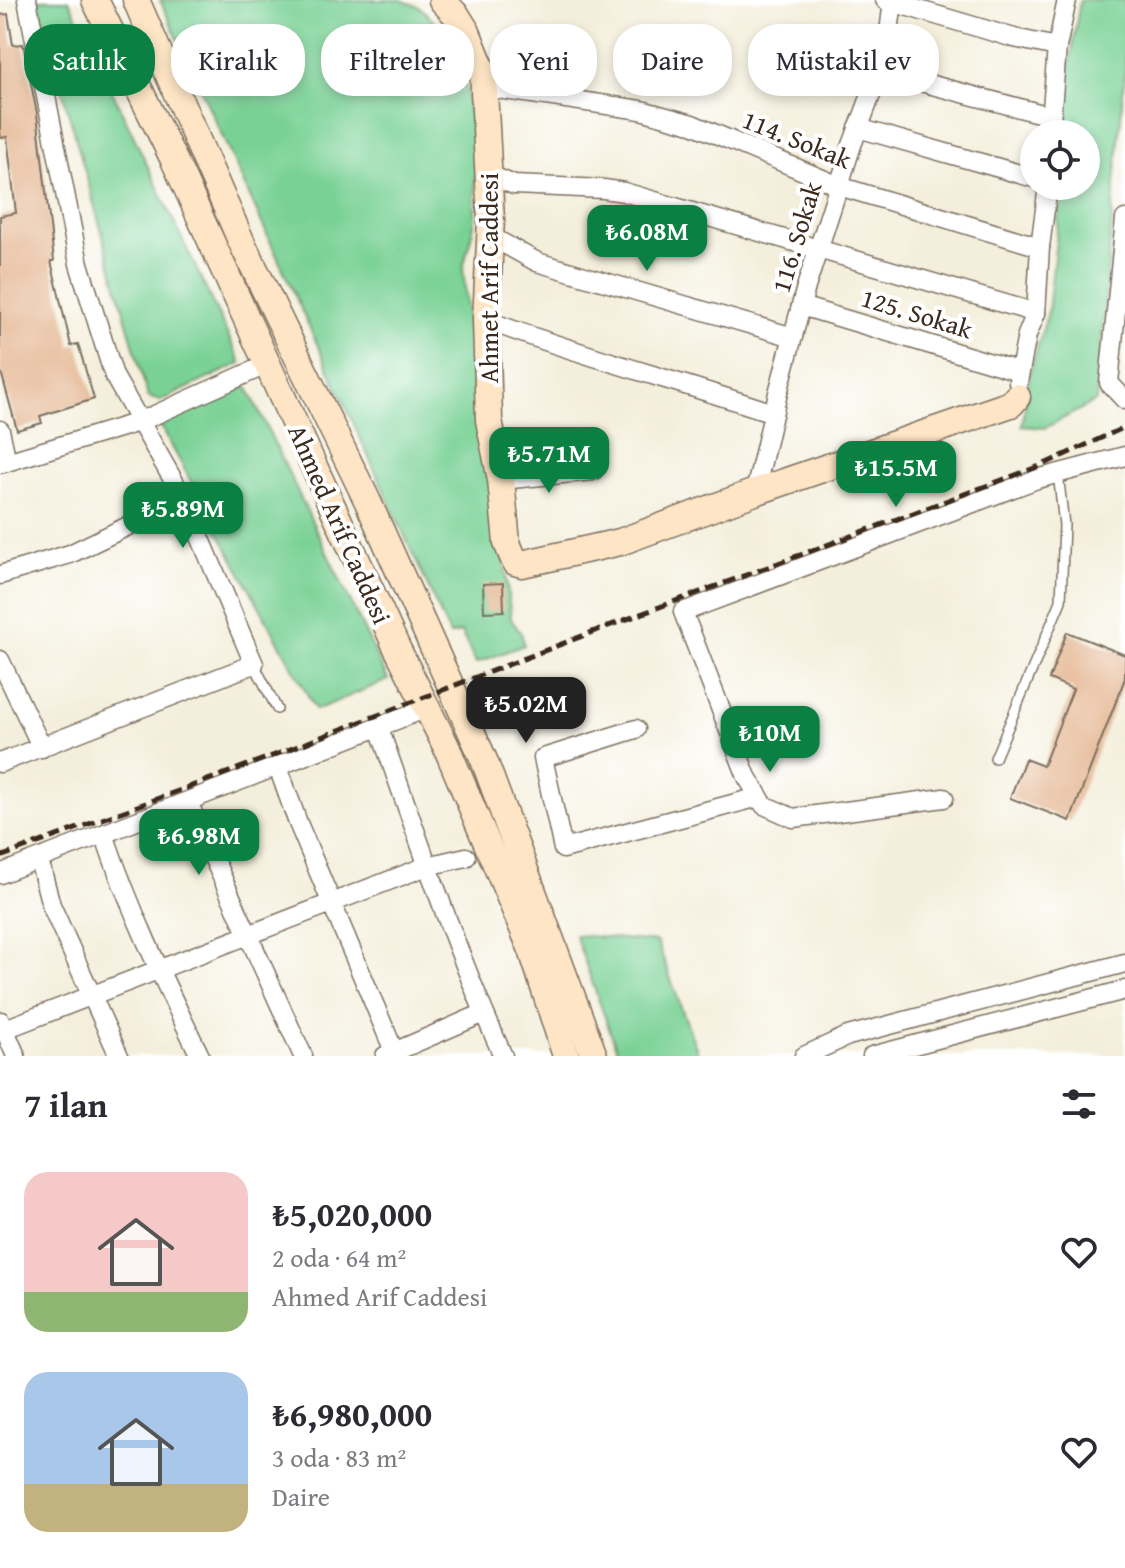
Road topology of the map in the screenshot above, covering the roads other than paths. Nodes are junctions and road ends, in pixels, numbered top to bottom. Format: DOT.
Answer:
graph roads {
  1 [pos="27,0"];
  2 [pos="95,0"];
  3 [pos="136,0"];
  4 [pos="442,0"];
  5 [pos="1067,0"];
  6 [pos="891,1"];
  7 [pos="889,24"];
  8 [pos="1057,47"];
  9 [pos="484,87"];
  10 [pos="939,90"];
  11 [pos="870,96"];
  12 [pos="1034,120"];
  13 [pos="1050,120"];
  14 [pos="858,128"];
  15 [pos="488,174"];
  16 [pos="1020,174"];
  17 [pos="839,186"];
  18 [pos="1046,200"];
  19 [pos="1125,219"];
  20 [pos="490,236"];
  21 [pos="1040,247"];
  22 [pos="819,248"];
  23 [pos="1122,297"];
  24 [pos="801,306"];
  25 [pos="1036,313"];
  26 [pos="486,320"];
  27 [pos="793,337"];
  28 [pos="268,364"];
  29 [pos="1018,384"];
  30 [pos="1125,400"];
  31 [pos="773,413"];
  32 [pos="139,422"];
  33 [pos="0,430"];
  34 [pos="1125,456"];
  35 [pos="3,463"];
  36 [pos="593,471"];
  37 [pos="1058,473"];
  38 [pos="501,480"];
  39 [pos="755,492"];
  40 [pos="184,499"];
  41 [pos="0,575"];
  42 [pos="0,660"];
  43 [pos="254,664"];
  44 [pos="427,708"];
  45 [pos="277,709"];
  46 [pos="379,728"];
  47 [pos="636,729"];
  48 [pos="42,748"];
  49 [pos="995,758"];
  50 [pos="0,763"];
  51 [pos="278,767"];
  52 [pos="759,797"];
  53 [pos="944,798"];
  54 [pos="188,802"];
  55 [pos="104,834"];
  56 [pos="466,857"];
  57 [pos="39,860"];
  58 [pos="427,866"];
  59 [pos="0,874"];
  60 [pos="333,903"];
  61 [pos="249,934"];
  62 [pos="1125,963"];
  63 [pos="157,968"];
  64 [pos="1125,990"];
  65 [pos="90,995"];
  66 [pos="484,1013"];
  67 [pos="2,1026"];
  68 [pos="392,1055"];
  69 [pos="16,1056"];
  70 [pos="119,1056"];
  71 [pos="200,1056"];
  72 [pos="303,1056"];
  73 [pos="503,1056"];
  74 [pos="566,1056"];
  75 [pos="594,1056"];
  76 [pos="804,1056"];
  77 [pos="872,1056"];
  1 -- 32 [label="street"];
  2 -- 28 [label="street, Ahmed Arif Caddesi"];
  3 -- 75 [label="street, Ahmed Arif Caddesi"];
  4 -- 9 [label="street, Ahmet Arif Caddesi"];
  5 -- 8 [label="street"];
  6 -- 7 [label="street, 116. Sokak"];
  6 -- 8 [label="street"];
  8 -- 13 [label="street"];
  9 -- 15 [label="street, Ahmet Arif Caddesi"];
  9 -- 17 [label="street, 114. Sokak"];
  10 -- 12 [label="street"];
  11 -- 14 [label="street, 116. Sokak"];
  14 -- 16 [label="street"];
  14 -- 17 [label="street, 116. Sokak"];
  15 -- 20 [label="street, Ahmet Arif Caddesi"];
  15 -- 22 [label="street"];
  17 -- 21 [label="street, 114. Sokak"];
  17 -- 22 [label="street, 116. Sokak"];
  18 -- 21 [label="street"];
  19 -- 23 [label="street"];
  20 -- 26 [label="street, Ahmet Arif Caddesi"];
  20 -- 27 [label="street"];
  21 -- 25 [label="street"];
  22 -- 24 [label="street, 116. Sokak"];
  22 -- 25 [label="street"];
  23 -- 30 [label="street"];
  24 -- 27 [label="street, 116. Sokak"];
  24 -- 29 [label="street, 125. Sokak"];
  25 -- 29 [label="street"];
  26 -- 31 [label="street"];
  26 -- 38 [label="street, Ahmet Arif Caddesi"];
  27 -- 31 [label="street, 116. Sokak"];
  28 -- 32 [label="street"];
  28 -- 44 [label="street, Ahmed Arif Caddesi"];
  29 -- 39 [label="street, Ahmet Arif Caddesi"];
  31 -- 39 [label="street, 116. Sokak"];
  32 -- 35 [label="street"];
  32 -- 40 [label="street"];
  33 -- 35 [label="street"];
  34 -- 37 [label="street"];
  36 -- 38 [label="street"];
  37 -- 49 [label="lane"];
  37 -- 52 [label="street"];
  38 -- 39 [label="street, Ahmet Arif Caddesi"];
  40 -- 41 [label="street"];
  40 -- 43 [label="street"];
  42 -- 48 [label="street"];
  43 -- 45 [label="lane"];
  43 -- 48 [label="street"];
  44 -- 46 [label="street"];
  44 -- 74 [label="street, Ahmed Arif Caddesi"];
  46 -- 51 [label="street"];
  46 -- 58 [label="street"];
  47 -- 52 [label="street"];
  48 -- 50 [label="street"];
  51 -- 54 [label="street"];
  51 -- 60 [label="street"];
  52 -- 53 [label="street"];
  54 -- 55 [label="street"];
  54 -- 61 [label="street"];
  55 -- 57 [label="street"];
  55 -- 63 [label="street"];
  56 -- 58 [label="street"];
  57 -- 59 [label="street"];
  57 -- 65 [label="street"];
  58 -- 60 [label="street"];
  58 -- 66 [label="street"];
  60 -- 61 [label="street"];
  60 -- 68 [label="street"];
  61 -- 63 [label="street"];
  61 -- 72 [label="street"];
  62 -- 76 [label="street"];
  63 -- 65 [label="street"];
  63 -- 71 [label="street"];
  64 -- 77 [label="street"];
  65 -- 67 [label="street"];
  65 -- 70 [label="street"];
  66 -- 68 [label="street"];
  66 -- 73 [label="street"];
  67 -- 69 [label="street"];
}
